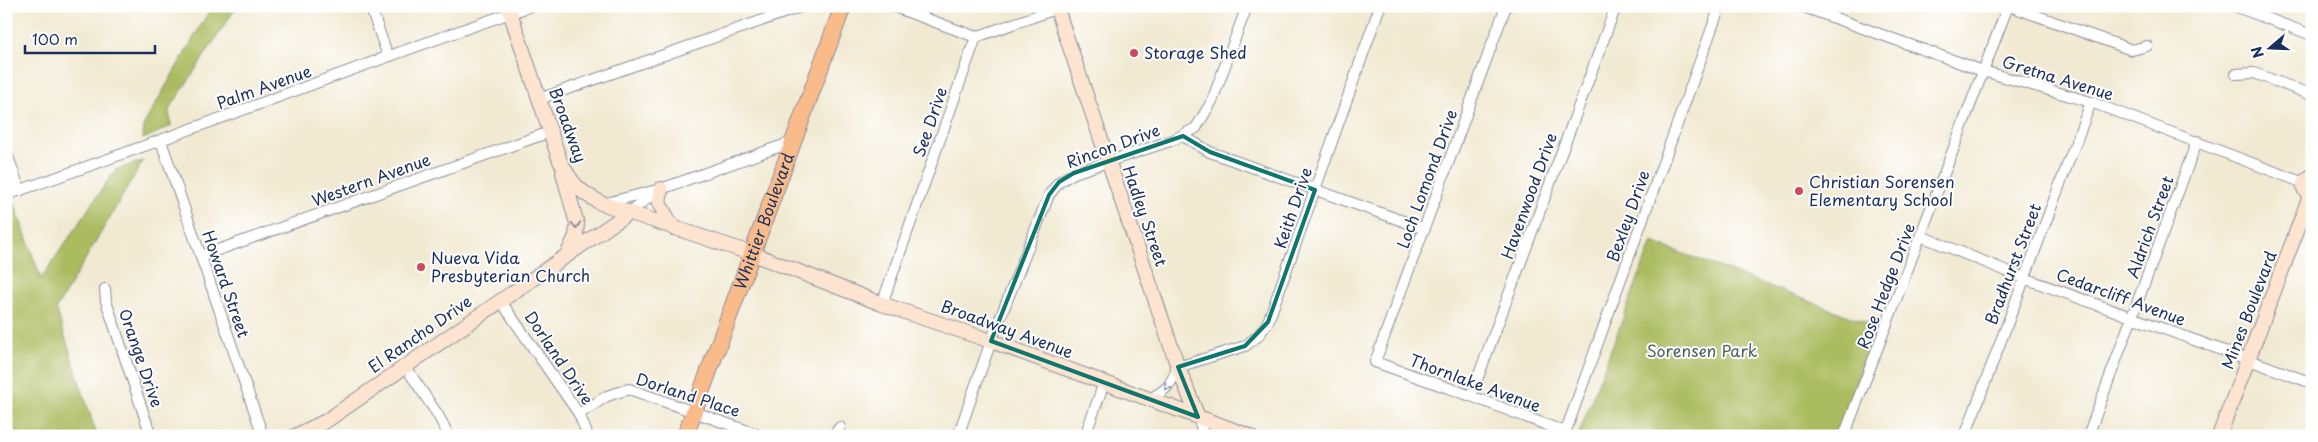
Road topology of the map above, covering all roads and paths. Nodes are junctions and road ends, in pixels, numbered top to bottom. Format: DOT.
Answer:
graph roads {
  1 [pos="370,6"];
  2 [pos="531,6"];
  3 [pos="803,6"];
  4 [pos="843,6"];
  5 [pos="892,6"];
  6 [pos="1247,6"];
  7 [pos="1380,6"];
  8 [pos="1506,6"];
  9 [pos="1616,6"];
  10 [pos="1720,6"];
  11 [pos="1801,6"];
  12 [pos="2009,6"];
  13 [pos="2234,6"];
  14 [pos="1059,7"];
  15 [pos="509,10"];
  16 [pos="2312,35"];
  17 [pos="976,37"];
  18 [pos="2147,46"];
  19 [pos="388,56"];
  20 [pos="1983,71"];
  21 [pos="2236,74"];
  22 [pos="2312,95"];
  23 [pos="539,99"];
  24 [pos="2091,102"];
  25 [pos="550,132"];
  26 [pos="1183,136"];
  27 [pos="161,141"];
  28 [pos="792,142"];
  29 [pos="2198,142"];
  30 [pos="6,151"];
  31 [pos="560,160"];
  32 [pos="1109,162"];
  33 [pos="2309,188"];
  34 [pos="660,189"];
  35 [pos="1315,190"];
  36 [pos="20,191"];
  37 [pos="6,196"];
  38 [pos="600,204"];
  39 [pos="627,214"];
  40 [pos="673,228"];
  41 [pos="1425,229"];
  42 [pos="1921,236"];
  43 [pos="568,254"];
  44 [pos="753,254"];
  45 [pos="201,256"];
  46 [pos="2024,278"];
  47 [pos="105,289"];
  48 [pos="500,300"];
  49 [pos="882,304"];
  50 [pos="2133,318"];
  51 [pos="991,341"];
  52 [pos="2249,360"];
  53 [pos="1375,362"];
  54 [pos="405,366"];
  55 [pos="1178,367"];
  56 [pos="1104,383"];
  57 [pos="2312,383"];
  58 [pos="1471,396"];
  59 [pos="1149,399"];
  60 [pos="695,412"];
  61 [pos="579,414"];
  62 [pos="1198,417"];
  63 [pos="840,427"];
  64 [pos="1565,434"];
  65 [pos="297,435"];
  66 [pos="152,436"];
  67 [pos="263,436"];
  68 [pos="449,436"];
  69 [pos="588,436"];
  70 [pos="685,436"];
  71 [pos="762,436"];
  72 [pos="832,436"];
  73 [pos="958,436"];
  74 [pos="1085,436"];
  75 [pos="1204,436"];
  76 [pos="1250,436"];
  77 [pos="1844,436"];
  78 [pos="1965,436"];
  79 [pos="2088,436"];
  80 [pos="2219,436"];
  1 -- 19 [label="street"];
  2 -- 15 [label="street, Palm Avenue"];
  3 -- 23 [label="street"];
  4 -- 28 [label="main road, Whittier Boulevard"];
  5 -- 17 [label="street"];
  6 -- 26 [label="street, Rincon Drive"];
  7 -- 35 [label="street, Keith Drive"];
  8 -- 41 [label="street, Loch Lomond Drive"];
  9 -- 58 [label="street, Havenwood Drive"];
  10 -- 64 [label="street, Bexley Drive"];
  11 -- 20 [label="street, Gretna Avenue"];
  12 -- 18 [label="street"];
  12 -- 20 [label="street, Rose Hedge Drive"];
  13 -- 16 [label="street"];
  14 -- 17 [label="street"];
  14 -- 32 [label="street, Hadley Street"];
  15 -- 19 [label="street, Palm Avenue"];
  15 -- 23 [label="street, Broadway"];
  17 -- 49 [label="street, See Drive"];
  19 -- 27 [label="street, Palm Avenue"];
  20 -- 24 [label="street, Gretna Avenue"];
  20 -- 42 [label="street, Rose Hedge Drive"];
  21 -- 22 [label="street"];
  23 -- 25 [label="street, Broadway"];
  24 -- 29 [label="street, Gretna Avenue"];
  24 -- 46 [label="street, Bradhurst Street"];
  25 -- 31 [label="street, Broadway"];
  25 -- 45 [label="street, Western Avenue"];
  26 -- 32 [label="street, Rincon Drive"];
  26 -- 35 [label="street"];
  27 -- 36 [label="street, Palm Avenue"];
  27 -- 45 [label="street, Howard Street"];
  28 -- 34 [label="street, El Rancho Drive"];
  28 -- 44 [label="main road, Whittier Boulevard"];
  29 -- 33 [label="street, Gretna Avenue"];
  29 -- 50 [label="street, Aldrich Street"];
  30 -- 36 [label="street"];
  31 -- 38 [label="street, Broadway"];
  31 -- 43 [label="street, one-way"];
  32 -- 51 [label="street, Rincon Drive"];
  32 -- 55 [label="street, Hadley Street"];
  33 -- 52 [label="street, Mines Boulevard"];
  34 -- 38 [label="street, El Rancho Drive"];
  34 -- 39 [label="street, El Rancho Drive"];
  34 -- 40 [label="street"];
  35 -- 41 [label="street"];
  35 -- 55 [label="street, Keith Drive"];
  36 -- 37 [label="street, Palm Avenue"];
  38 -- 39 [label="street, Broadway"];
  39 -- 40 [label="street, Broadway"];
  39 -- 43 [label="street, El Rancho Drive"];
  40 -- 44 [label="street, Broadway"];
  41 -- 53 [label="street, Loch Lomond Drive"];
  42 -- 46 [label="street, Cedarcliff Avenue"];
  42 -- 77 [label="street, Rose Hedge Drive"];
  43 -- 48 [label="street, El Rancho Drive"];
  44 -- 49 [label="street, Broadway Avenue"];
  44 -- 60 [label="main road, Whittier Boulevard"];
  45 -- 67 [label="street, Howard Street"];
  46 -- 50 [label="street, Cedarcliff Avenue"];
  46 -- 78 [label="street, Bradhurst Street"];
  47 -- 66 [label="street, Orange Drive"];
  48 -- 54 [label="street, El Rancho Drive"];
  48 -- 61 [label="street, Dorland Drive"];
  49 -- 51 [label="street, Broadway Avenue"];
  50 -- 52 [label="street, Cedarcliff Avenue"];
  50 -- 79 [label="street, Aldrich Street"];
  51 -- 56 [label="street, Broadway Avenue"];
  51 -- 73 [label="street, Rincon Drive"];
  52 -- 57 [label="street, Cedarcliff Avenue"];
  52 -- 80 [label="street, Mines Boulevard"];
  53 -- 58 [label="street, Thornlake Avenue"];
  54 -- 65 [label="street, El Rancho Drive"];
  54 -- 68 [label="street"];
  55 -- 59 [label="street, one-way"];
  55 -- 62 [label="street, Hadley Street"];
  56 -- 59 [label="street, Broadway Avenue"];
  56 -- 74 [label="street"];
  58 -- 64 [label="street, Thornlake Avenue"];
  59 -- 62 [label="street, Broadway Avenue"];
  60 -- 61 [label="street, Dorland Place"];
  60 -- 70 [label="main road, Whittier Boulevard"];
  60 -- 71 [label="street, Dorland Place"];
  61 -- 69 [label="street, Dorland Drive"];
  62 -- 75 [label="street, Hadley Street"];
  62 -- 76 [label="street, Broadway Avenue"];
  63 -- 72 [label="street"];
}
